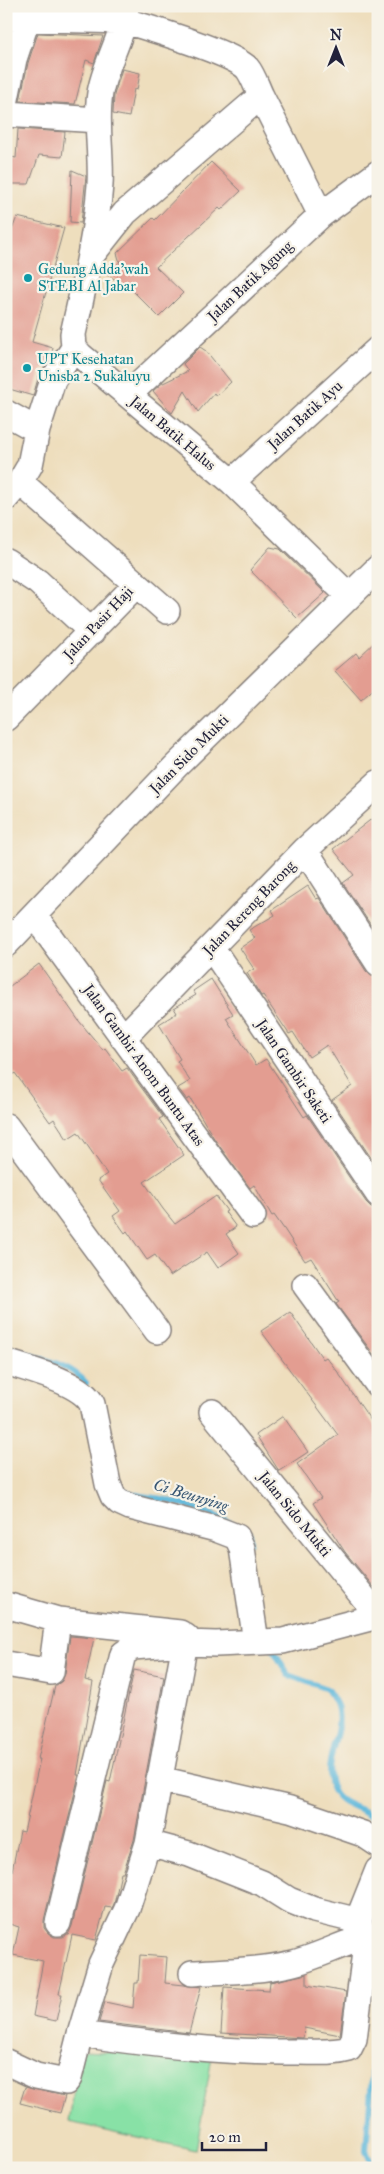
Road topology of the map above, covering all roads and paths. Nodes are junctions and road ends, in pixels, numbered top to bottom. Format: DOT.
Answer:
graph roads {
  1 [pos="125,14"];
  2 [pos="17,17"];
  3 [pos="261,96"];
  4 [pos="6,99"];
  5 [pos="6,114"];
  6 [pos="98,120"];
  7 [pos="378,173"];
  8 [pos="321,215"];
  9 [pos="88,260"];
  10 [pos="74,348"];
  11 [pos="378,349"];
  12 [pos="128,395"];
  13 [pos="6,414"];
  14 [pos="37,430"];
  15 [pos="232,482"];
  16 [pos="19,491"];
  17 [pos="6,561"];
  18 [pos="378,568"];
  19 [pos="136,586"];
  20 [pos="349,596"];
  21 [pos="167,611"];
  22 [pos="92,632"];
  23 [pos="6,718"];
  24 [pos="378,783"];
  25 [pos="305,850"];
  26 [pos="34,915"];
  27 [pos="6,944"];
  28 [pos="211,947"];
  29 [pos="378,963"];
  30 [pos="123,1038"];
  31 [pos="6,1126"];
  32 [pos="378,1194"];
  33 [pos="253,1216"];
  34 [pos="305,1285"];
  35 [pos="157,1331"];
  36 [pos="6,1362"];
  37 [pos="378,1385"];
  38 [pos="212,1412"];
  39 [pos="6,1605"];
  40 [pos="378,1616"];
  41 [pos="58,1620"];
  42 [pos="250,1642"];
  43 [pos="185,1643"];
  44 [pos="6,1664"];
  45 [pos="159,1779"];
  46 [pos="148,1843"];
  47 [pos="378,1844"];
  48 [pos="378,1870"];
  49 [pos="58,1923"];
  50 [pos="365,1932"];
  51 [pos="192,1973"];
  52 [pos="80,2034"];
  53 [pos="6,2062"];
  1 -- 2 [label="street"];
  1 -- 3 [label="street"];
  1 -- 6 [label="street"];
  2 -- 4 [label="street"];
  3 -- 8 [label="street"];
  3 -- 9 [label="street"];
  5 -- 6 [label="street"];
  6 -- 9 [label="street"];
  7 -- 8 [label="street, Jalan Batik Agung"];
  8 -- 12 [label="street, Jalan Batik Agung"];
  9 -- 10 [label="street"];
  10 -- 12 [label="street, Jalan Batik Halus"];
  10 -- 14 [label="street"];
  11 -- 15 [label="street, Jalan Batik Ayu"];
  12 -- 15 [label="street, Jalan Batik Halus"];
  13 -- 14 [label="street"];
  14 -- 16 [label="street"];
  15 -- 20 [label="street, Jalan Batik Halus"];
  16 -- 19 [label="street, Jalan Pasir Haji"];
  17 -- 22 [label="street"];
  18 -- 20 [label="street, Jalan Sido Mukti"];
  19 -- 21 [label="street"];
  19 -- 22 [label="street, Jalan Pasir Haji"];
  20 -- 26 [label="street, Jalan Sido Mukti"];
  22 -- 23 [label="street, Jalan Pasir Haji"];
  24 -- 25 [label="street, Jalan Rereng Barong"];
  25 -- 28 [label="street, Jalan Rereng Barong"];
  25 -- 29 [label="street"];
  26 -- 27 [label="street, Jalan Sido Mukti"];
  26 -- 30 [label="street, Jalan Gambir Anom Buntu Atas"];
  28 -- 30 [label="street, Jalan Rereng Barong"];
  28 -- 32 [label="street, Jalan Gambir Saketi"];
  30 -- 33 [label="street, Jalan Gambir Anom Buntu Atas"];
  31 -- 35 [label="street"];
  34 -- 37 [label="street"];
  36 -- 42 [label="street"];
  38 -- 40 [label="street, Jalan Sido Mukti"];
  39 -- 41 [label="street"];
  40 -- 42 [label="street"];
  41 -- 43 [label="street"];
  41 -- 44 [label="street"];
  42 -- 43 [label="street"];
  43 -- 45 [label="street"];
  43 -- 49 [label="street"];
  45 -- 46 [label="street"];
  45 -- 47 [label="street"];
  46 -- 50 [label="street"];
  46 -- 52 [label="street"];
  48 -- 50 [label="street"];
  50 -- 51 [label="street"];
  50 -- 52 [label="street"];
  52 -- 53 [label="street"];
}
